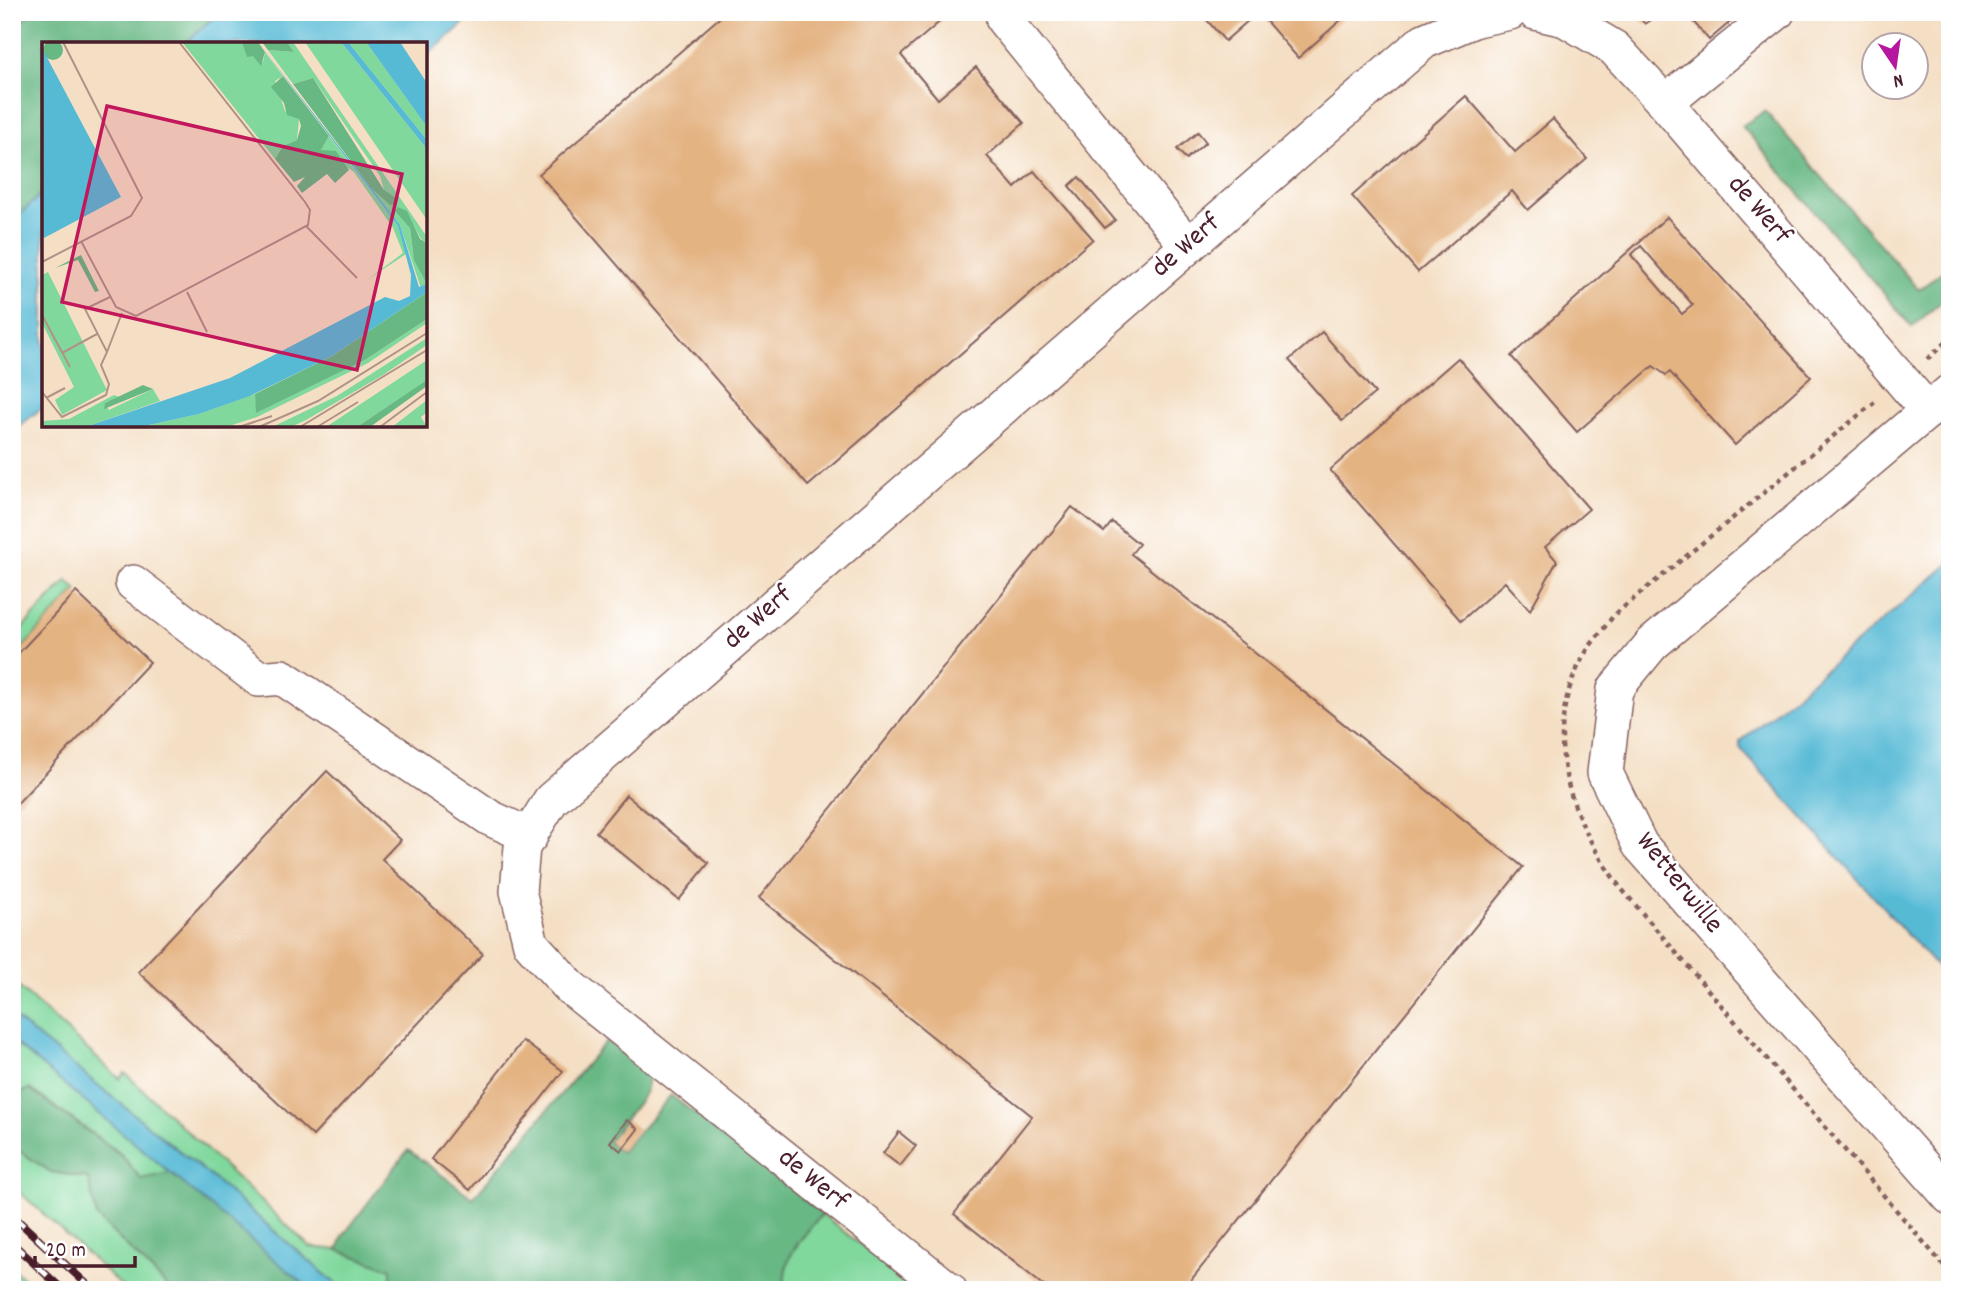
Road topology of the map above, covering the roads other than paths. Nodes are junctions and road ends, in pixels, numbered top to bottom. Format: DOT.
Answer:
graph roads {
  1 [pos="1510,12"];
  2 [pos="1777,12"];
  3 [pos="1555,14"];
  4 [pos="1004,20"];
  5 [pos="1665,103"];
  6 [pos="1188,246"];
  7 [pos="1939,401"];
  8 [pos="133,583"];
  9 [pos="530,836"];
  10 [pos="1950,1197"];
  11 [pos="949,1290"];
  1 -- 6 [label="street, de Werf"];
  2 -- 5 [label="street"];
  3 -- 5 [label="street, de Werf"];
  4 -- 6 [label="street"];
  5 -- 7 [label="street, de Werf"];
  6 -- 9 [label="street, de Werf"];
  7 -- 10 [label="street, Wetterwille"];
  8 -- 9 [label="street"];
  9 -- 11 [label="street, de Werf"];
}
